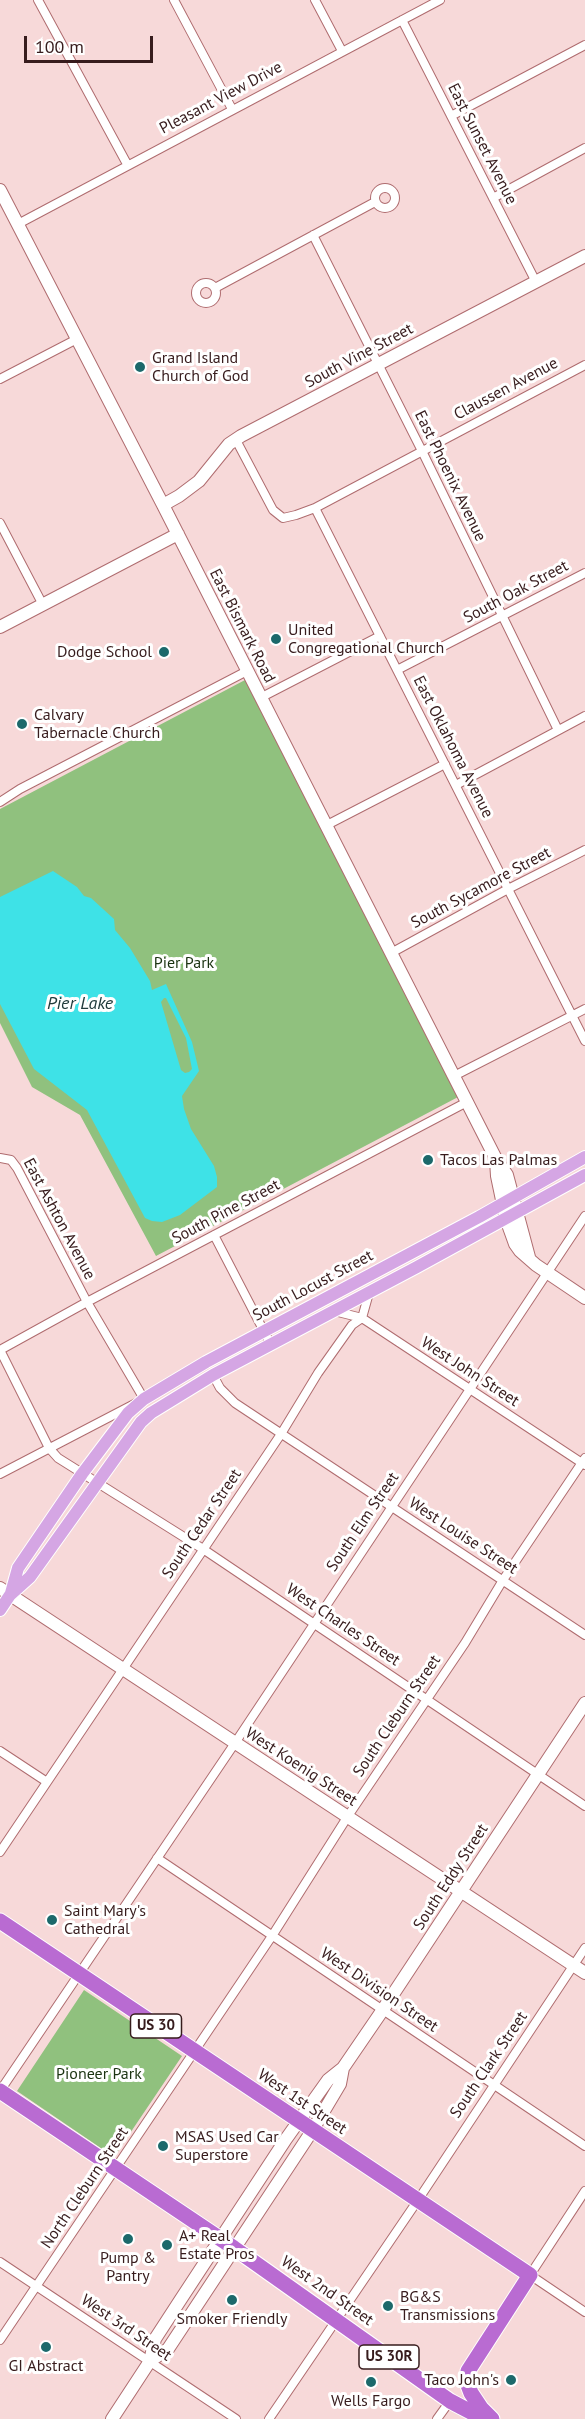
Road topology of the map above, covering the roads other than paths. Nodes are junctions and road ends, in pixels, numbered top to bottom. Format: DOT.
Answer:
graph roads {
  1 [pos="38,0"];
  2 [pos="174,0"];
  3 [pos="315,0"];
  4 [pos="440,0"];
  5 [pos="402,20"];
  6 [pos="585,45"];
  7 [pos="342,51"];
  8 [pos="232,110"];
  9 [pos="451,116"];
  10 [pos="585,148"];
  11 [pos="127,164"];
  12 [pos="0,190"];
  13 [pos="493,198"];
  14 [pos="375,202"];
  15 [pos="18,224"];
  16 [pos="313,235"];
  17 [pos="585,256"];
  18 [pos="536,282"];
  19 [pos="215,288"];
  20 [pos="77,339"];
  21 [pos="378,364"];
  22 [pos="585,365"];
  23 [pos="0,379"];
  24 [pos="236,440"];
  25 [pos="422,451"];
  26 [pos="163,505"];
  27 [pos="315,508"];
  28 [pos="0,523"];
  29 [pos="178,534"];
  30 [pos="585,573"];
  31 [pos="43,605"];
  32 [pos="503,616"];
  33 [pos="0,627"];
  34 [pos="380,636"];
  35 [pos="397,670"];
  36 [pos="247,672"];
  37 [pos="260,698"];
  38 [pos="585,716"];
  39 [pos="558,730"];
  40 [pos="445,764"];
  41 [pos="456,785"];
  42 [pos="0,802"];
  43 [pos="326,826"];
  44 [pos="585,850"];
  45 [pos="508,889"];
  46 [pos="391,953"];
  47 [pos="585,1009"];
  48 [pos="572,1016"];
  49 [pos="585,1041"];
  50 [pos="454,1076"];
  51 [pos="467,1102"];
  52 [pos="585,1157"];
  53 [pos="0,1158"];
  54 [pos="585,1174"];
  55 [pos="508,1199"];
  56 [pos="511,1216"];
  57 [pos="585,1216"];
  58 [pos="213,1235"];
  59 [pos="548,1274"];
  60 [pos="369,1293"];
  61 [pos="585,1298"];
  62 [pos="87,1302"];
  63 [pos="334,1311"];
  64 [pos="362,1318"];
  65 [pos="264,1331"];
  66 [pos="271,1345"];
  67 [pos="0,1350"];
  68 [pos="213,1375"];
  69 [pos="470,1390"];
  70 [pos="144,1399"];
  71 [pos="281,1434"];
  72 [pos="49,1448"];
  73 [pos="584,1462"];
  74 [pos="82,1473"];
  75 [pos="0,1474"];
  76 [pos="98,1482"];
  77 [pos="392,1507"];
  78 [pos="203,1549"];
  79 [pos="503,1580"];
  80 [pos="5,1591"];
  81 [pos="0,1610"];
  82 [pos="314,1624"];
  83 [pos="585,1635"];
  84 [pos="123,1669"];
  85 [pos="426,1700"];
  86 [pos="585,1703"];
  87 [pos="235,1743"];
  88 [pos="0,1750"];
  89 [pos="538,1774"];
  90 [pos="47,1782"];
  91 [pos="585,1806"];
  92 [pos="348,1816"];
  93 [pos="0,1852"];
  94 [pos="157,1858"];
  95 [pos="461,1890"];
  96 [pos="0,1922"];
  97 [pos="273,1936"];
  98 [pos="585,1948"];
  99 [pos="574,1965"];
  100 [pos="585,1973"];
  101 [pos="78,1974"];
  102 [pos="382,2011"];
  103 [pos="194,2052"];
  104 [pos="494,2086"];
  105 [pos="0,2091"];
  106 [pos="305,2126"];
  107 [pos="585,2146"];
  108 [pos="116,2170"];
  109 [pos="585,2191"];
  110 [pos="418,2200"];
  111 [pos="220,2239"];
  112 [pos="234,2248"];
  113 [pos="0,2262"];
  114 [pos="530,2275"];
  115 [pos="37,2286"];
  116 [pos="585,2312"];
  117 [pos="337,2320"];
  118 [pos="0,2340"];
  119 [pos="150,2361"];
  120 [pos="450,2401"];
  121 [pos="112,2419"];
  122 [pos="236,2419"];
  123 [pos="269,2419"];
  124 [pos="437,2419"];
  125 [pos="484,2419"];
  126 [pos="492,2419"];
  1 -- 11 [label="street"];
  2 -- 8 [label="street"];
  3 -- 7 [label="street"];
  4 -- 5 [label="street, Pleasant View Drive"];
  5 -- 7 [label="street, Pleasant View Drive"];
  5 -- 9 [label="street, East Sunset Avenue"];
  6 -- 9 [label="street"];
  7 -- 8 [label="street, Pleasant View Drive"];
  8 -- 11 [label="street, Pleasant View Drive"];
  9 -- 13 [label="street, East Sunset Avenue"];
  10 -- 13 [label="street"];
  11 -- 15 [label="street, Pleasant View Drive"];
  12 -- 15 [label="street, East Bismark Road"];
  13 -- 18 [label="street, East Sunset Avenue"];
  14 -- 16 [label="street"];
  15 -- 20 [label="street, East Bismark Road"];
  16 -- 19 [label="street"];
  16 -- 21 [label="street, East Phoenix Avenue"];
  17 -- 18 [label="street, South Vine Street"];
  18 -- 21 [label="street, South Vine Street"];
  20 -- 23 [label="street"];
  20 -- 26 [label="street, East Bismark Road"];
  21 -- 24 [label="street, South Vine Street"];
  21 -- 25 [label="street, East Phoenix Avenue"];
  22 -- 25 [label="street, Claussen Avenue"];
  24 -- 26 [label="street, South Vine Street"];
  24 -- 27 [label="street"];
  25 -- 27 [label="street, Claussen Avenue"];
  25 -- 32 [label="street, East Phoenix Avenue"];
  26 -- 29 [label="street, East Bismark Road"];
  27 -- 34 [label="street, East Oklahoma Avenue"];
  28 -- 31 [label="street"];
  29 -- 31 [label="street"];
  29 -- 36 [label="street, East Bismark Road"];
  30 -- 32 [label="street, South Oak Street"];
  31 -- 33 [label="street"];
  32 -- 35 [label="street, South Oak Street"];
  32 -- 39 [label="street, East Phoenix Avenue"];
  34 -- 35 [label="street, East Oklahoma Avenue"];
  34 -- 37 [label="street"];
  35 -- 40 [label="street, East Oklahoma Avenue"];
  36 -- 37 [label="street, East Bismark Road"];
  36 -- 42 [label="street"];
  37 -- 43 [label="street, East Bismark Road"];
  38 -- 39 [label="street"];
  39 -- 41 [label="street"];
  40 -- 41 [label="street, East Oklahoma Avenue"];
  40 -- 43 [label="street"];
  41 -- 45 [label="street, East Oklahoma Avenue"];
  43 -- 46 [label="street, East Bismark Road"];
  44 -- 45 [label="street, South Sycamore Street"];
  45 -- 46 [label="street, South Sycamore Street"];
  45 -- 48 [label="street, East Oklahoma Avenue"];
  46 -- 50 [label="street, East Bismark Road"];
  47 -- 48 [label="street"];
  48 -- 49 [label="street, East Oklahoma Avenue"];
  48 -- 50 [label="street"];
  50 -- 51 [label="street, East Bismark Road"];
  51 -- 55 [label="street, East Bismark Road"];
  51 -- 58 [label="street, South Pine Street"];
  52 -- 55 [label="main road, South Locust Street"];
  53 -- 62 [label="street, East Ashton Avenue"];
  54 -- 56 [label="main road, South Locust Street"];
  55 -- 56 [label="street, East Bismark Road"];
  55 -- 65 [label="main road, South Locust Street"];
  56 -- 59 [label="street, East Bismark Road"];
  56 -- 60 [label="main road, South Locust Street"];
  57 -- 59 [label="street, South Elm Street"];
  58 -- 62 [label="street, South Pine Street"];
  58 -- 65 [label="street"];
  59 -- 61 [label="street, East Bismark Road"];
  59 -- 69 [label="street, South Elm Street"];
  60 -- 63 [label="main road, South Locust Street"];
  60 -- 64 [label="street, South Cedar Street"];
  62 -- 67 [label="street, South Pine Street"];
  62 -- 70 [label="street, East Ashton Avenue"];
  63 -- 64 [label="street, West John Street"];
  63 -- 66 [label="main road, South Locust Street"];
  64 -- 69 [label="street, West John Street"];
  64 -- 71 [label="street, South Cedar Street"];
  65 -- 66 [label="street"];
  65 -- 70 [label="main road, South Locust Street"];
  66 -- 68 [label="main road, South Locust Street"];
  67 -- 72 [label="street"];
  68 -- 71 [label="street, West Louise Street"];
  68 -- 76 [label="main road, South Locust Street"];
  69 -- 73 [label="street, West John Street"];
  69 -- 77 [label="street, South Elm Street"];
  70 -- 72 [label="street"];
  70 -- 74 [label="main road, South Locust Street"];
  71 -- 77 [label="street, West Louise Street"];
  71 -- 78 [label="street, South Cedar Street"];
  72 -- 74 [label="street, West Charles Street"];
  72 -- 75 [label="street"];
  73 -- 79 [label="street, South Cleburn Street"];
  74 -- 76 [label="street, West Charles Street"];
  74 -- 80 [label="main road, South Locust Street"];
  76 -- 78 [label="street, West Charles Street"];
  76 -- 80 [label="main road, South Locust Street"];
  77 -- 79 [label="street, West Louise Street"];
  77 -- 82 [label="street, South Elm Street"];
  78 -- 82 [label="street, West Charles Street"];
  78 -- 84 [label="street, South Cedar Street"];
  79 -- 83 [label="street, West Louise Street"];
  79 -- 85 [label="street, South Cleburn Street"];
  80 -- 81 [label="main road"];
  80 -- 84 [label="street, West Koenig Street"];
  82 -- 85 [label="street, West Charles Street"];
  82 -- 87 [label="street, South Elm Street"];
  84 -- 87 [label="street, West Koenig Street"];
  84 -- 90 [label="street, South Cedar Street"];
  85 -- 89 [label="street, West Charles Street"];
  85 -- 92 [label="street, South Cleburn Street"];
  86 -- 89 [label="street, South Eddy Street"];
  87 -- 92 [label="street, West Koenig Street"];
  87 -- 94 [label="street, South Elm Street"];
  88 -- 90 [label="street"];
  89 -- 91 [label="street, West Charles Street"];
  89 -- 95 [label="street, South Eddy Street"];
  90 -- 93 [label="street"];
  92 -- 95 [label="street, West Koenig Street"];
  92 -- 97 [label="street, South Cleburn Street"];
  94 -- 97 [label="street, West Division Street"];
  94 -- 101 [label="street"];
  95 -- 99 [label="street, West Koenig Street"];
  95 -- 102 [label="street, South Eddy Street"];
  96 -- 101 [label="highway, West 1st Street / US 30"];
  97 -- 102 [label="street, West Division Street"];
  97 -- 103 [label="street, South Cleburn Street"];
  98 -- 99 [label="street, South Clark Street"];
  99 -- 100 [label="street, West Koenig Street"];
  99 -- 104 [label="street, South Clark Street"];
  101 -- 103 [label="highway, West 1st Street / US 30"];
  101 -- 105 [label="street"];
  102 -- 104 [label="street, West Division Street"];
  102 -- 106 [label="street, South Eddy Street"];
  103 -- 106 [label="highway, West 1st Street / US 30"];
  103 -- 108 [label="street, North Cleburn Street"];
  104 -- 107 [label="street, West Division Street"];
  104 -- 110 [label="street, South Clark Street"];
  105 -- 108 [label="highway, West 2nd Street / US 30R"];
  106 -- 110 [label="highway, West 1st Street / US 30"];
  106 -- 111 [label="street"];
  106 -- 112 [label="street"];
  108 -- 111 [label="highway, West 2nd Street / US 30R"];
  108 -- 115 [label="street, North Cleburn Street"];
  109 -- 114 [label="street"];
  110 -- 114 [label="highway, West 1st Street / US 30"];
  110 -- 117 [label="street, South Clark Street"];
  111 -- 112 [label="highway, West 2nd Street / US 30R"];
  111 -- 119 [label="street"];
  112 -- 117 [label="highway, West 2nd Street / US 30R"];
  112 -- 119 [label="street"];
  113 -- 115 [label="street, West 3rd Street"];
  114 -- 116 [label="street, West 1st Street"];
  114 -- 126 [label="highway"];
  115 -- 118 [label="street, North Cleburn Street"];
  115 -- 119 [label="street, West 3rd Street"];
  117 -- 120 [label="highway, West 2nd Street / US 30R"];
  117 -- 123 [label="street, South Clark Street"];
  119 -- 121 [label="street"];
  119 -- 122 [label="street, West 3rd Street"];
  120 -- 124 [label="street"];
  120 -- 125 [label="highway, West 2nd Street / US 30R"];
}
